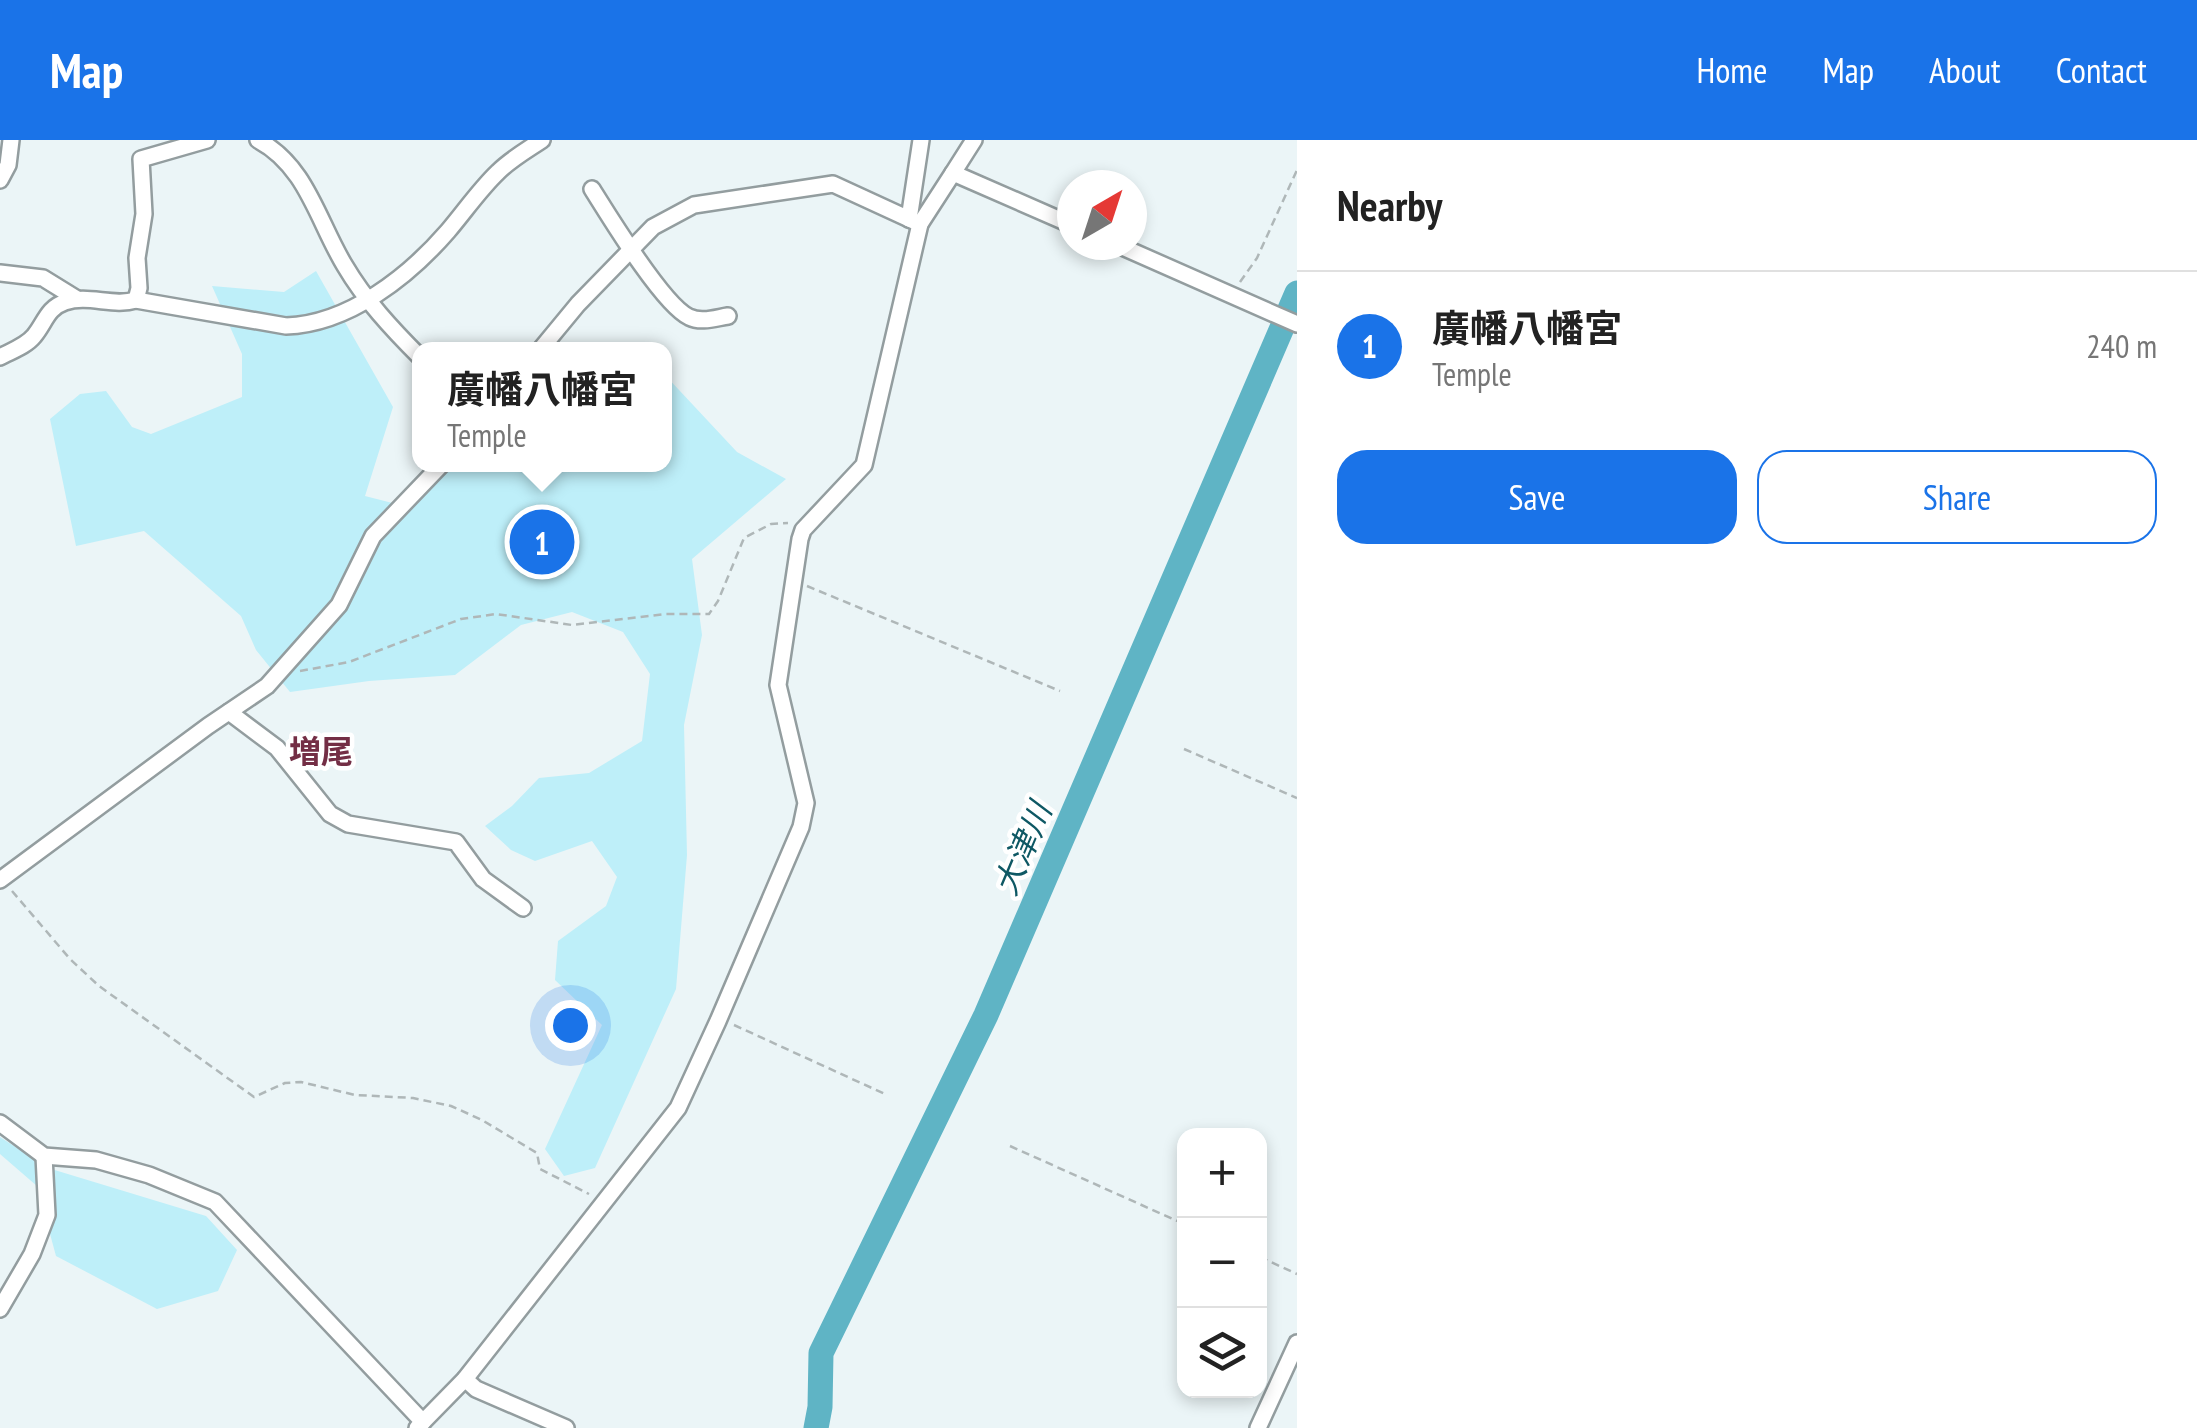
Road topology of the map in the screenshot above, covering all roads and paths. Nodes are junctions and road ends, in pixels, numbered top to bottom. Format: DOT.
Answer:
graph roads {
  1 [pos="11,140"];
  2 [pos="139,140"];
  3 [pos="207,140"];
  4 [pos="258,140"];
  5 [pos="542,140"];
  6 [pos="921,140"];
  7 [pos="974,140"];
  8 [pos="141,159"];
  9 [pos="1297,170"];
  10 [pos="953,173"];
  11 [pos="0,180"];
  12 [pos="592,189"];
  13 [pos="1057,218"];
  14 [pos="914,221"];
  15 [pos="630,250"];
  16 [pos="1147,258"];
  17 [pos="0,273"];
  18 [pos="1232,296"];
  19 [pos="77,299"];
  20 [pos="136,300"];
  21 [pos="368,300"];
  22 [pos="728,316"];
  23 [pos="1297,324"];
  24 [pos="547,342"];
  25 [pos="412,348"];
  26 [pos="0,357"];
  27 [pos="434,472"];
  28 [pos="803,530"];
  29 [pos="792,580"];
  30 [pos="280,674"];
  31 [pos="1060,690"];
  32 [pos="229,712"];
  33 [pos="1184,749"];
  34 [pos="1297,798"];
  35 [pos="1,879"];
  36 [pos="523,908"];
  37 [pos="718,1021"];
  38 [pos="885,1094"];
  39 [pos="0,1124"];
  40 [pos="1010,1146"];
  41 [pos="44,1156"];
  42 [pos="604,1202"];
  43 [pos="1177,1221"];
  44 [pos="1267,1260"];
  45 [pos="8,1274"];
  46 [pos="1297,1274"];
  47 [pos="0,1310"];
  48 [pos="1,1322"];
  49 [pos="1297,1343"];
  50 [pos="465,1380"];
  51 [pos="420,1425"];
  52 [pos="566,1428"];
  53 [pos="1258,1428"];
  1 -- 11 [label="street"];
  2 -- 8 [label="street"];
  3 -- 8 [label="street"];
  4 -- 21 [label="street"];
  5 -- 21 [label="street"];
  6 -- 14 [label="street"];
  7 -- 10 [label="street"];
  8 -- 20 [label="street"];
  9 -- 18 [label="path"];
  10 -- 13 [label="street"];
  10 -- 14 [label="street"];
  12 -- 15 [label="street"];
  14 -- 15 [label="street"];
  14 -- 28 [label="street"];
  15 -- 22 [label="street"];
  15 -- 24 [label="street"];
  16 -- 18 [label="street"];
  17 -- 19 [label="street"];
  18 -- 23 [label="street"];
  19 -- 20 [label="street"];
  19 -- 26 [label="street"];
  20 -- 21 [label="street"];
  21 -- 25 [label="street"];
  27 -- 30 [label="street"];
  28 -- 29 [label="street"];
  28 -- 30 [label="path"];
  29 -- 31 [label="path"];
  29 -- 37 [label="street"];
  30 -- 32 [label="street"];
  32 -- 35 [label="street"];
  32 -- 36 [label="street"];
  33 -- 34 [label="path"];
  35 -- 42 [label="path"];
  37 -- 38 [label="path"];
  37 -- 42 [label="street"];
  39 -- 41 [label="street"];
  40 -- 43 [label="path"];
  41 -- 45 [label="street"];
  41 -- 51 [label="street"];
  42 -- 50 [label="street"];
  44 -- 46 [label="path"];
  45 -- 47 [label="street"];
  47 -- 48 [label="street"];
  49 -- 53 [label="street"];
  50 -- 51 [label="street"];
  50 -- 52 [label="street"];
}
